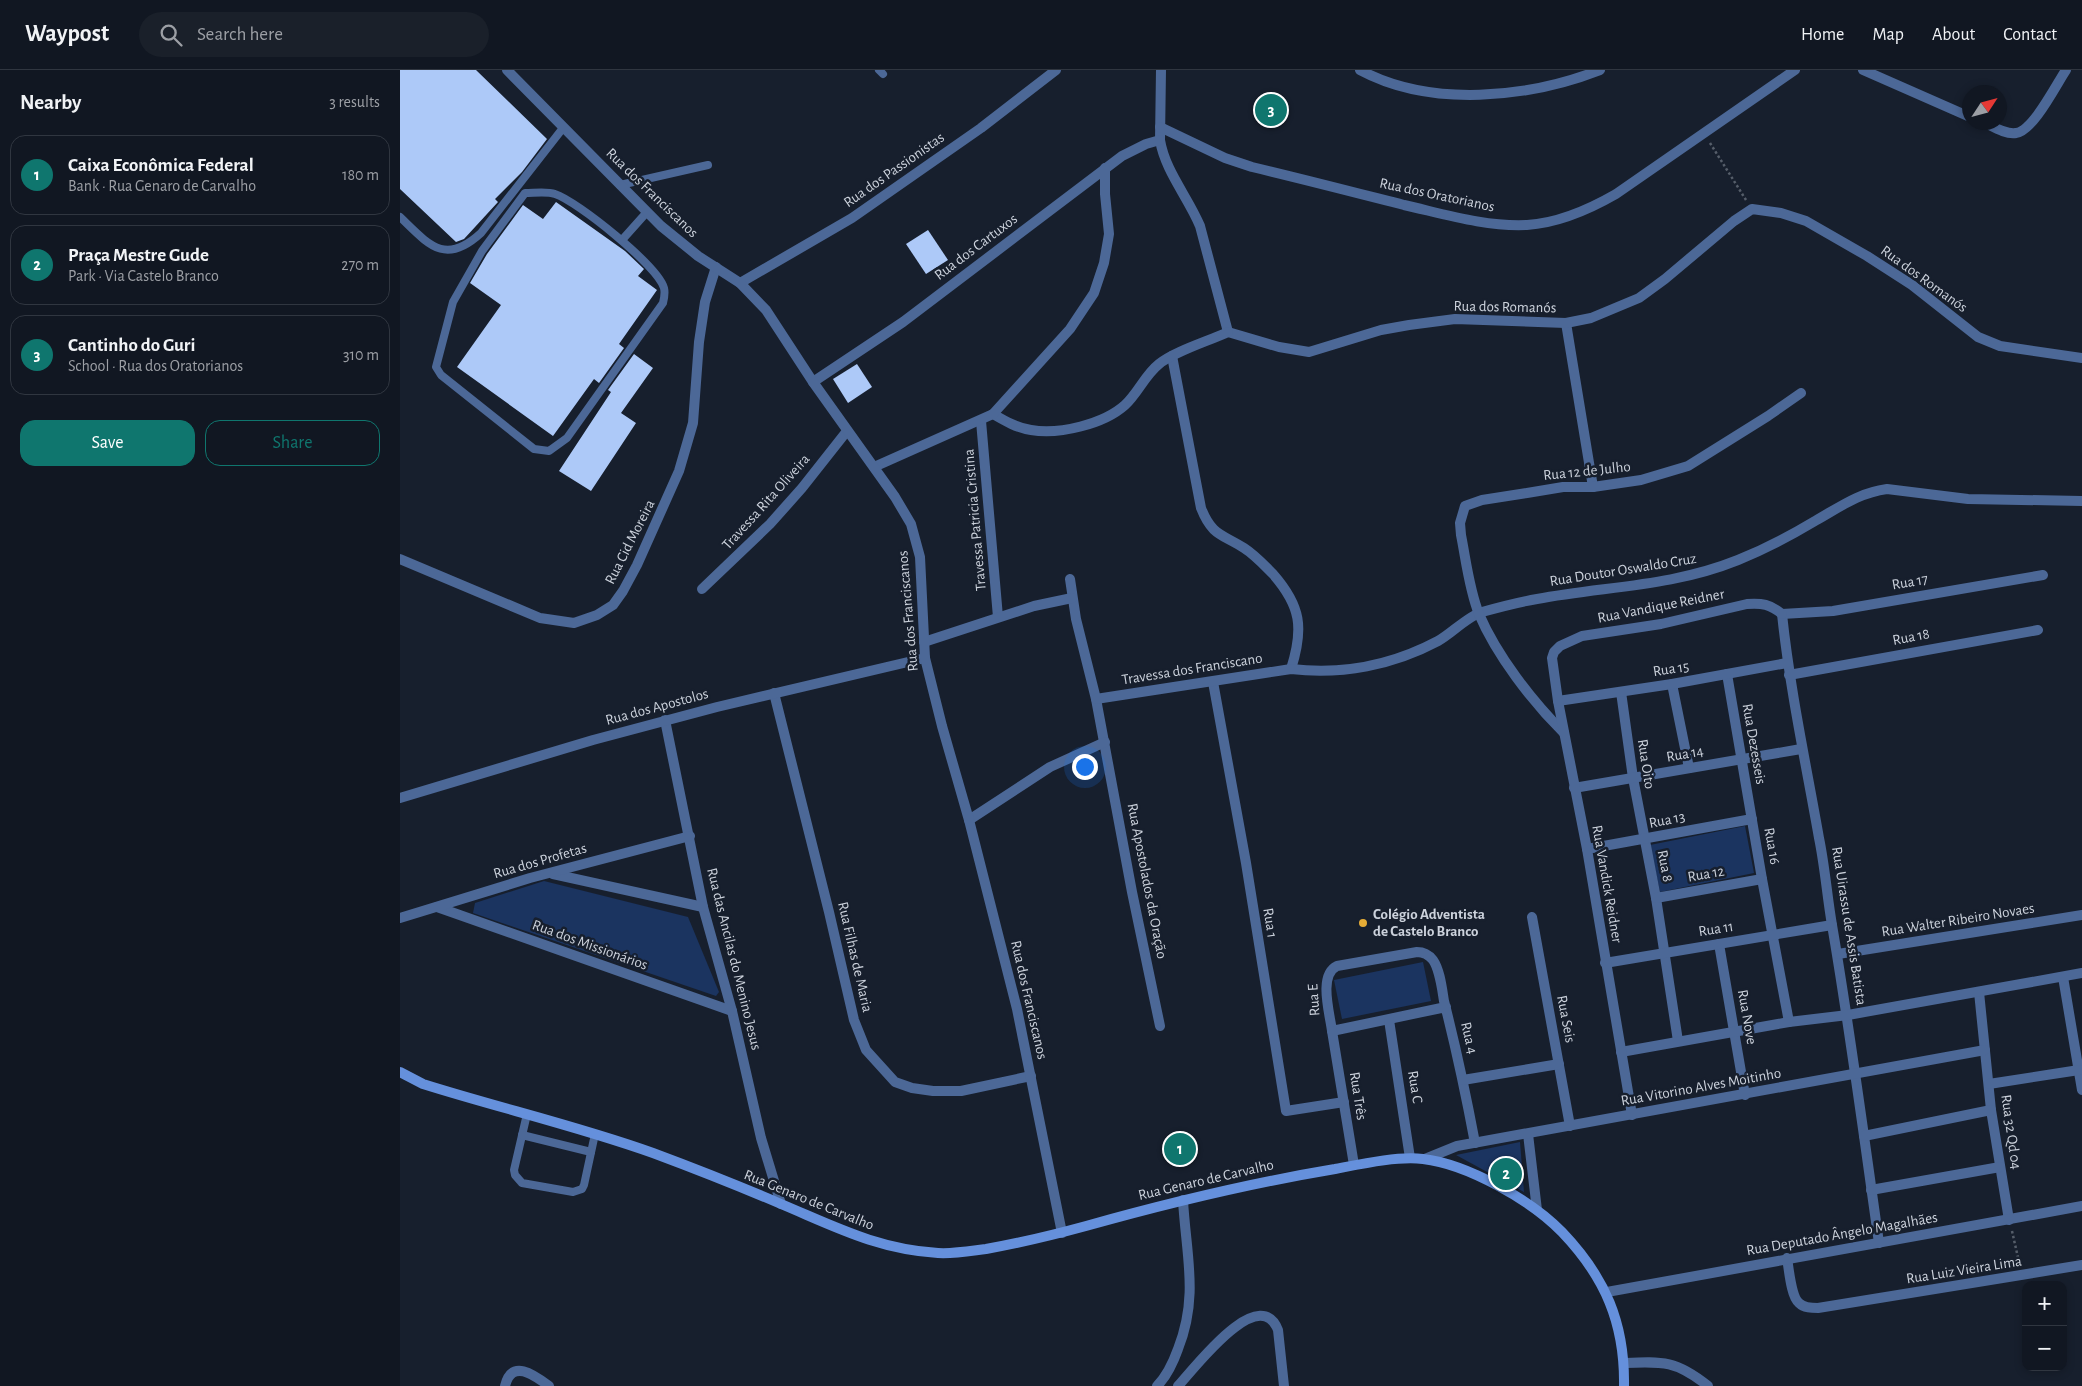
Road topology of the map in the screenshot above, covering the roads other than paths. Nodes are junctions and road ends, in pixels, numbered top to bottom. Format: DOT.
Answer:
graph roads {
  1 [pos="507,70"];
  2 [pos="1056,70"];
  3 [pos="1161,70"];
  4 [pos="1360,70"];
  5 [pos="1600,70"];
  6 [pos="1795,70"];
  7 [pos="1863,70"];
  8 [pos="2066,70"];
  9 [pos="1962,113"];
  10 [pos="1160,127"];
  11 [pos="564,128"];
  12 [pos="2004,130"];
  13 [pos="1160,140"];
  14 [pos="708,165"];
  15 [pos="1105,168"];
  16 [pos="620,184"];
  17 [pos="647,212"];
  18 [pos="400,217"];
  19 [pos="622,240"];
  20 [pos="716,267"];
  21 [pos="740,283"];
  22 [pos="1566,323"];
  23 [pos="1228,332"];
  24 [pos="1172,356"];
  25 [pos="2082,358"];
  26 [pos="813,382"];
  27 [pos="1801,393"];
  28 [pos="993,414"];
  29 [pos="981,421"];
  30 [pos="847,431"];
  31 [pos="874,467"];
  32 [pos="1593,487"];
  33 [pos="2082,500"];
  34 [pos="400,560"];
  35 [pos="2043,575"];
  36 [pos="1070,579"];
  37 [pos="702,589"];
  38 [pos="1072,598"];
  39 [pos="1479,613"];
  40 [pos="1782,614"];
  41 [pos="998,617"];
  42 [pos="2038,630"];
  43 [pos="924,642"];
  44 [pos="925,658"];
  45 [pos="1552,658"];
  46 [pos="1787,663"];
  47 [pos="1292,669"];
  48 [pos="1727,674"];
  49 [pos="1789,675"];
  50 [pos="1213,682"];
  51 [pos="1672,684"];
  52 [pos="1620,692"];
  53 [pos="774,693"];
  54 [pos="1096,699"];
  55 [pos="1558,701"];
  56 [pos="665,720"];
  57 [pos="1564,733"];
  58 [pos="1105,742"];
  59 [pos="1801,749"];
  60 [pos="1742,759"];
  61 [pos="1688,768"];
  62 [pos="1633,778"];
  63 [pos="1574,788"];
  64 [pos="400,798"];
  65 [pos="1752,818"];
  66 [pos="969,820"];
  67 [pos="690,836"];
  68 [pos="1644,840"];
  69 [pos="1587,849"];
  70 [pos="549,873"];
  71 [pos="1762,879"];
  72 [pos="1656,898"];
  73 [pos="437,906"];
  74 [pos="703,907"];
  75 [pos="2082,915"];
  76 [pos="400,918"];
  77 [pos="1532,918"];
  78 [pos="1832,925"];
  79 [pos="1773,934"];
  80 [pos="1719,944"];
  81 [pos="1417,952"];
  82 [pos="1664,952"];
  83 [pos="1838,954"];
  84 [pos="1605,963"];
  85 [pos="2082,973"];
  86 [pos="2063,977"];
  87 [pos="1979,992"];
  88 [pos="1446,1007"];
  89 [pos="732,1011"];
  90 [pos="1848,1015"];
  91 [pos="1389,1020"];
  92 [pos="1789,1022"];
  93 [pos="1160,1026"];
  94 [pos="1332,1031"];
  95 [pos="1735,1031"];
  96 [pos="1678,1041"];
  97 [pos="1985,1050"];
  98 [pos="1621,1052"];
  99 [pos="1559,1064"];
  100 [pos="2080,1070"];
  101 [pos="400,1072"];
  102 [pos="1856,1073"];
  103 [pos="1031,1076"];
  104 [pos="1463,1080"];
  105 [pos="1989,1084"];
  106 [pos="2082,1090"];
  107 [pos="1745,1095"];
  108 [pos="1344,1102"];
  109 [pos="1991,1110"];
  110 [pos="527,1114"];
  111 [pos="1632,1115"];
  112 [pos="1570,1126"];
  113 [pos="595,1134"];
  114 [pos="1528,1134"];
  115 [pos="522,1135"];
  116 [pos="1864,1136"];
  117 [pos="1474,1143"];
  118 [pos="591,1152"];
  119 [pos="1410,1158"];
  120 [pos="1424,1159"];
  121 [pos="1354,1165"];
  122 [pos="2000,1167"];
  123 [pos="1871,1190"];
  124 [pos="1183,1200"];
  125 [pos="781,1204"];
  126 [pos="2082,1206"];
  127 [pos="1537,1210"];
  128 [pos="2009,1220"];
  129 [pos="1062,1233"];
  130 [pos="1879,1243"];
  131 [pos="1787,1258"];
  132 [pos="2082,1265"];
  133 [pos="1607,1292"];
  134 [pos="1624,1363"];
  135 [pos="1163,1384"];
  136 [pos="504,1386"];
  137 [pos="549,1386"];
  138 [pos="1178,1386"];
  139 [pos="1284,1386"];
  140 [pos="1624,1386"];
  141 [pos="1708,1386"];
  1 -- 11 [label="street, Rua dos Franciscanos"];
  2 -- 21 [label="street, Rua dos Passionistas"];
  3 -- 10 [label="street"];
  4 -- 5 [label="street"];
  6 -- 10 [label="street, Rua dos Oratorianos"];
  7 -- 9 [label="street"];
  8 -- 12 [label="street"];
  10 -- 13 [label="street"];
  11 -- 16 [label="street, Rua dos Franciscanos"];
  11 -- 18 [label="lane"];
  13 -- 15 [label="street, Rua dos Cartuxos"];
  13 -- 23 [label="street"];
  14 -- 16 [label="lane"];
  15 -- 26 [label="street, Rua dos Cartuxos"];
  15 -- 28 [label="street"];
  16 -- 17 [label="street, Rua dos Franciscanos"];
  17 -- 19 [label="lane"];
  17 -- 20 [label="street, Rua dos Franciscanos"];
  19 -- 19 [label="lane"];
  20 -- 21 [label="street, Rua dos Franciscanos"];
  20 -- 34 [label="street, Rua Cid Moreira"];
  21 -- 26 [label="street, Rua dos Franciscanos"];
  22 -- 23 [label="street, Rua dos Romanós"];
  22 -- 25 [label="street, Rua dos Romanós"];
  22 -- 32 [label="street"];
  23 -- 24 [label="street"];
  24 -- 28 [label="street"];
  24 -- 47 [label="street"];
  26 -- 30 [label="street, Rua dos Franciscanos"];
  27 -- 32 [label="street, Rua 12 de Julho"];
  28 -- 29 [label="street"];
  29 -- 31 [label="street"];
  29 -- 41 [label="street, Travessa Patricia Cristina"];
  30 -- 31 [label="street, Rua dos Franciscanos"];
  30 -- 37 [label="street, Travessa Rita Oliveira"];
  31 -- 43 [label="street, Rua dos Franciscanos"];
  32 -- 39 [label="street, Rua 12 de Julho"];
  33 -- 39 [label="street, Rua Doutor Oswaldo Cruz"];
  35 -- 40 [label="street, Rua 17"];
  36 -- 38 [label="street, Rua Apostolados da Oração"];
  38 -- 41 [label="street"];
  38 -- 54 [label="street, Rua Apostolados da Oração"];
  39 -- 47 [label="street, Travessa dos Franciscano"];
  39 -- 57 [label="street"];
  40 -- 45 [label="street, Rua Vandique Reidner"];
  40 -- 46 [label="street, Rua Uirassu de Assis Batista"];
  41 -- 43 [label="street"];
  42 -- 49 [label="street, Rua 18"];
  43 -- 44 [label="street, Rua dos Franciscanos"];
  44 -- 53 [label="street, Rua dos Apostolos"];
  44 -- 66 [label="street, Rua dos Franciscanos"];
  45 -- 55 [label="street, Rua Vandick Reidner"];
  46 -- 48 [label="street, Rua 15"];
  46 -- 49 [label="street, Rua Uirassu de Assis Batista"];
  47 -- 50 [label="street, Travessa dos Franciscano"];
  48 -- 51 [label="street, Rua 15"];
  48 -- 60 [label="street, Rua Dezesseis"];
  49 -- 59 [label="street, Rua Uirassu de Assis Batista"];
  50 -- 54 [label="street, Travessa dos Franciscano"];
  50 -- 108 [label="street, Rua 1"];
  51 -- 52 [label="street, Rua 15"];
  51 -- 61 [label="street"];
  52 -- 55 [label="street, Rua 15"];
  52 -- 62 [label="street, Rua Oito"];
  53 -- 56 [label="street, Rua dos Apostolos"];
  53 -- 103 [label="street, Rua Filhas de Maria"];
  54 -- 58 [label="street, Rua Apostolados da Oração"];
  55 -- 57 [label="street, Rua Vandick Reidner"];
  56 -- 64 [label="street, Rua dos Apostolos"];
  56 -- 67 [label="street, Rua das Ancilas do Menino Jesus"];
  57 -- 63 [label="street, Rua Vandick Reidner"];
  58 -- 66 [label="street"];
  58 -- 93 [label="street, Rua Apostolados da Oração"];
  59 -- 60 [label="street, Rua 14"];
  59 -- 78 [label="street, Rua Uirassu de Assis Batista"];
  60 -- 61 [label="street, Rua 14"];
  60 -- 65 [label="street, Rua Dezesseis"];
  61 -- 62 [label="street, Rua 14"];
  62 -- 63 [label="street, Rua 14"];
  62 -- 68 [label="street, Rua Oito"];
  63 -- 69 [label="street, Rua Vandick Reidner"];
  65 -- 68 [label="street, Rua 13"];
  65 -- 71 [label="street, Rua 16"];
  66 -- 103 [label="street, Rua dos Franciscanos"];
  67 -- 70 [label="street, Rua dos Profetas"];
  67 -- 74 [label="street, Rua das Ancilas do Menino Jesus"];
  68 -- 69 [label="street, Rua 13"];
  68 -- 72 [label="street, Rua 8"];
  69 -- 84 [label="street, Rua Vandick Reidner"];
  70 -- 73 [label="street, Rua dos Profetas"];
  70 -- 74 [label="street"];
  71 -- 72 [label="street, Rua 12"];
  71 -- 79 [label="street"];
  72 -- 82 [label="street"];
  73 -- 76 [label="street, Rua dos Profetas"];
  73 -- 89 [label="street, Rua dos Missionários"];
  74 -- 89 [label="street, Rua das Ancilas do Menino Jesus"];
  75 -- 83 [label="street, Rua Walter Ribeiro Novaes"];
  77 -- 99 [label="street, Rua Seis"];
  78 -- 79 [label="street, Rua 11"];
  78 -- 83 [label="street, Rua Uirassu de Assis Batista"];
  79 -- 80 [label="street, Rua 11"];
  79 -- 92 [label="street"];
  80 -- 82 [label="street, Rua 11"];
  80 -- 95 [label="street, Rua Nove"];
  81 -- 88 [label="street, Rua 4"];
  81 -- 94 [label="street, Rua E"];
  82 -- 84 [label="street, Rua 11"];
  82 -- 96 [label="street"];
  83 -- 90 [label="street, Rua Uirassu de Assis Batista"];
  84 -- 98 [label="street, Rua Vandick Reidner"];
  85 -- 86 [label="street"];
  86 -- 87 [label="street"];
  86 -- 100 [label="street"];
  87 -- 90 [label="street"];
  87 -- 97 [label="street, Rua 32 Qd 04"];
  88 -- 91 [label="street, Rua E"];
  88 -- 104 [label="street, Rua 4"];
  89 -- 125 [label="street, Rua das Ancilas do Menino Jesus"];
  90 -- 92 [label="street"];
  90 -- 102 [label="street, Rua Uirassu de Assis Batista"];
  91 -- 94 [label="street, Rua E"];
  91 -- 119 [label="street, Rua C"];
  92 -- 95 [label="street"];
  94 -- 108 [label="street, Rua Três"];
  95 -- 96 [label="street"];
  95 -- 107 [label="street, Rua Nove"];
  96 -- 98 [label="street"];
  97 -- 102 [label="street, Rua Vitorino Alves Moitinho"];
  97 -- 105 [label="street, Rua 32 Qd 04"];
  98 -- 111 [label="street, Rua Vandick Reidner"];
  99 -- 104 [label="street"];
  99 -- 112 [label="street, Rua Seis"];
  100 -- 105 [label="street"];
  100 -- 106 [label="street"];
  101 -- 110 [label="main road, Rua Genaro de Carvalho"];
  102 -- 107 [label="street, Rua Vitorino Alves Moitinho"];
  102 -- 116 [label="street, Rua Uirassu de Assis Batista"];
  103 -- 129 [label="street, Rua dos Franciscanos"];
  104 -- 117 [label="street, Rua 4"];
  105 -- 109 [label="street, Rua 32 Qd 04"];
  107 -- 111 [label="street, Rua Vitorino Alves Moitinho"];
  108 -- 121 [label="street, Rua Três"];
  109 -- 116 [label="street"];
  109 -- 122 [label="street, Rua 32 Qd 04"];
  110 -- 113 [label="main road, Rua Genaro de Carvalho"];
  110 -- 115 [label="lane"];
  111 -- 112 [label="street, Rua Vitorino Alves Moitinho"];
  112 -- 114 [label="street, Rua Vitorino Alves Moitinho"];
  113 -- 118 [label="lane"];
  113 -- 125 [label="main road, Rua Genaro de Carvalho"];
  114 -- 117 [label="street, Rua Vitorino Alves Moitinho"];
  114 -- 127 [label="street"];
  115 -- 118 [label="lane"];
  115 -- 118 [label="lane"];
  116 -- 123 [label="street, Rua Uirassu de Assis Batista"];
  117 -- 120 [label="street, Rua Vitorino Alves Moitinho"];
  119 -- 120 [label="main road, Rua Genaro de Carvalho"];
  119 -- 121 [label="main road, Rua Genaro de Carvalho"];
  120 -- 127 [label="main road, Rua Genaro de Carvalho"];
  121 -- 124 [label="main road, Rua Genaro de Carvalho"];
  122 -- 123 [label="street"];
  122 -- 128 [label="street, Rua 32 Qd 04"];
  123 -- 130 [label="street, Rua Uirassu de Assis Batista"];
  124 -- 129 [label="main road, Rua Genaro de Carvalho"];
  124 -- 135 [label="street"];
  125 -- 129 [label="main road, Rua Genaro de Carvalho"];
  126 -- 128 [label="street, Rua Deputado Ângelo Magalhães"];
  127 -- 133 [label="main road, Rua Genaro de Carvalho"];
  128 -- 130 [label="street, Rua Deputado Ângelo Magalhães"];
  130 -- 131 [label="street, Rua Deputado Ângelo Magalhães"];
  131 -- 132 [label="street, Rua Luiz Vieira Lima"];
  131 -- 133 [label="street, Rua Deputado Ângelo Magalhães"];
  133 -- 134 [label="main road, Rua Genaro de Carvalho"];
  134 -- 140 [label="main road, Rua Genaro de Carvalho"];
  134 -- 141 [label="street"];
  136 -- 137 [label="street"];
  138 -- 139 [label="street"];
}
